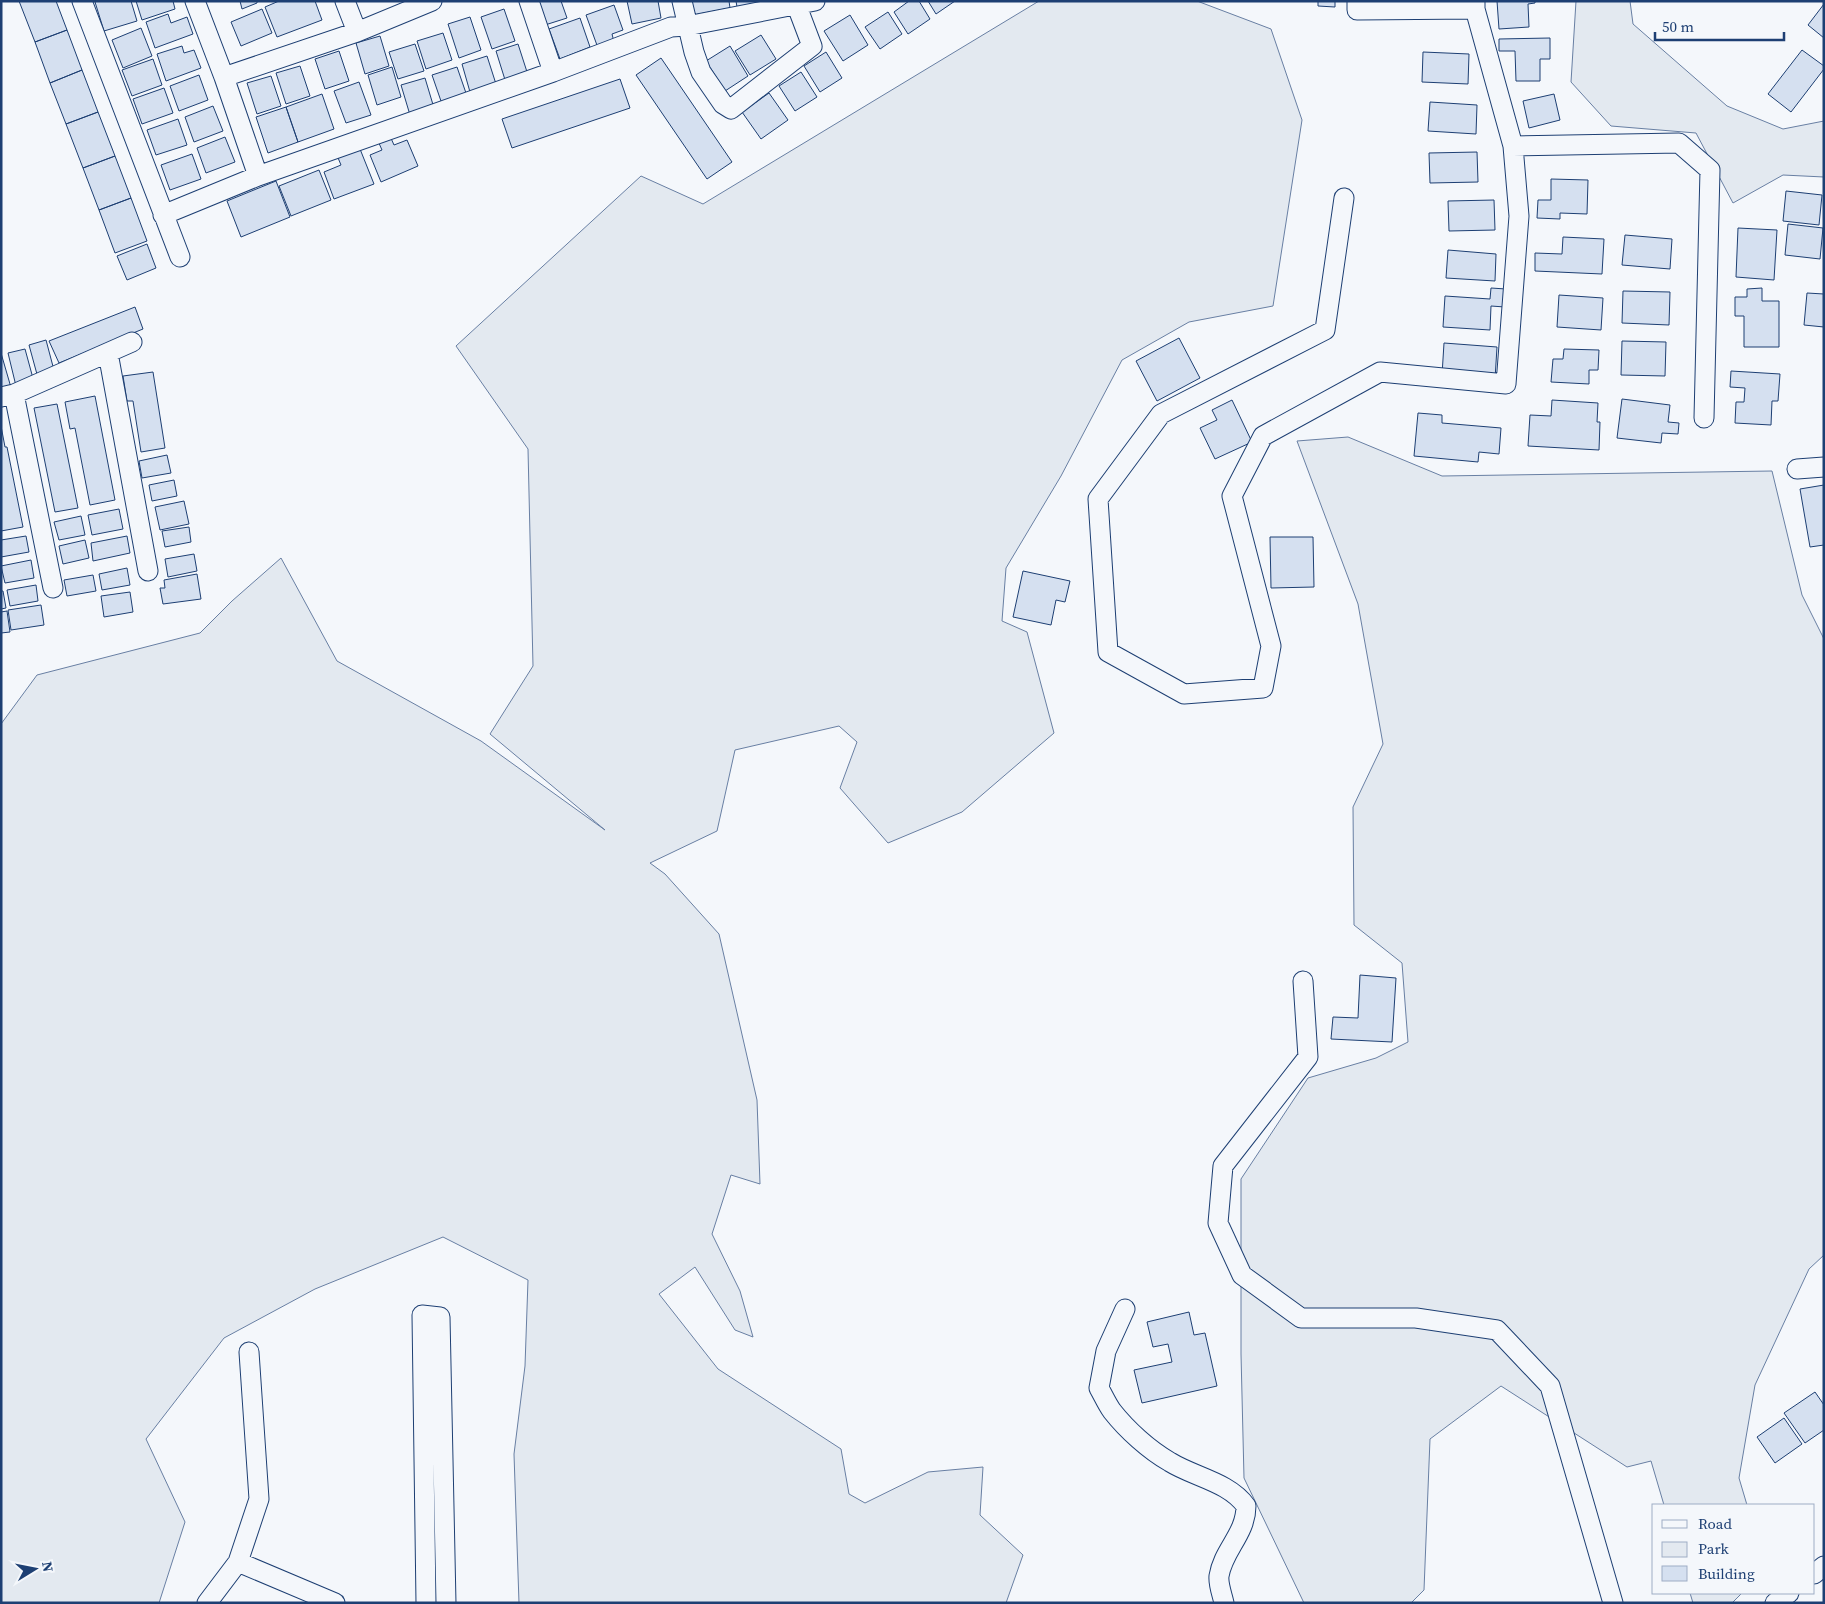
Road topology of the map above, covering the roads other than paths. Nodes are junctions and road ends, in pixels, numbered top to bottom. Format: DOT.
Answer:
graph roads {
  1 [pos="82,1"];
  2 [pos="195,1"];
  3 [pos="345,1"];
  4 [pos="432,1"];
  5 [pos="529,1"];
  6 [pos="682,1"];
  7 [pos="815,1"];
  8 [pos="1357,1"];
  9 [pos="795,4"];
  10 [pos="1475,5"];
  11 [pos="687,26"];
  12 [pos="357,32"];
  13 [pos="553,72"];
  14 [pos="224,78"];
  15 [pos="1513,146"];
  16 [pos="258,176"];
  17 [pos="1344,198"];
  18 [pos="163,215"];
  19 [pos="180,257"];
  20 [pos="132,342"];
  21 [pos="108,353"];
  22 [pos="8,396"];
  23 [pos="1704,418"];
  24 [pos="1824,467"];
  25 [pos="1796,469"];
  26 [pos="148,571"];
  27 [pos="53,588"];
  28 [pos="1304,981"];
  29 [pos="1125,1309"];
  30 [pos="249,1352"];
  31 [pos="238,1562"];
  32 [pos="1788,1594"];
  33 [pos="207,1603"];
  34 [pos="335,1603"];
  35 [pos="426,1603"];
  36 [pos="446,1603"];
  37 [pos="1224,1603"];
  38 [pos="1613,1603"];
  39 [pos="1776,1603"];
  1 -- 18 [label="street"];
  2 -- 14 [label="street"];
  3 -- 12 [label="street"];
  4 -- 12 [label="street"];
  5 -- 13 [label="street"];
  6 -- 11 [label="street"];
  7 -- 9 [label="street"];
  8 -- 10 [label="street"];
  9 -- 11 [label="street"];
  9 -- 11 [label="street"];
  10 -- 15 [label="street"];
  11 -- 13 [label="street"];
  12 -- 14 [label="street"];
  13 -- 16 [label="street"];
  14 -- 16 [label="street"];
  15 -- 17 [label="street"];
  15 -- 23 [label="street"];
  16 -- 18 [label="street"];
  18 -- 19 [label="street"];
  20 -- 21 [label="street"];
  21 -- 22 [label="street"];
  21 -- 26 [label="street"];
  22 -- 27 [label="street"];
  24 -- 25 [label="street"];
  28 -- 38 [label="street"];
  29 -- 37 [label="street"];
  30 -- 31 [label="street"];
  31 -- 33 [label="street"];
  31 -- 34 [label="street"];
  32 -- 39 [label="street"];
  35 -- 36 [label="street"];
}
